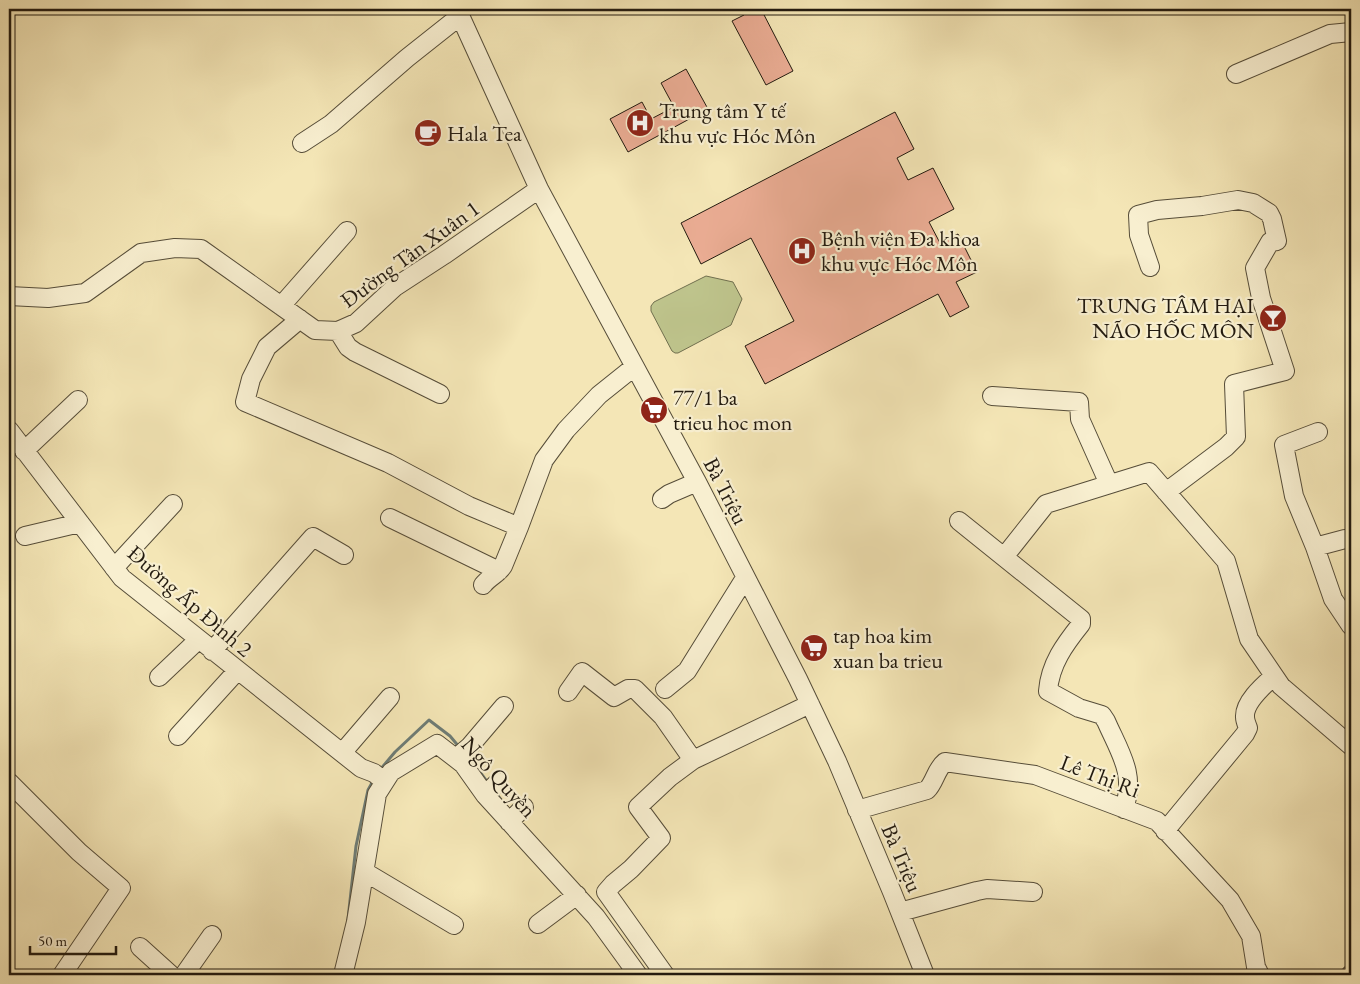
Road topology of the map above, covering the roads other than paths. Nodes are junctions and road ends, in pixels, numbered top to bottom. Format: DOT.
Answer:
graph roads {
  1 [pos="458,12"];
  2 [pos="1351,32"];
  3 [pos="1236,74"];
  4 [pos="302,143"];
  5 [pos="539,189"];
  6 [pos="347,231"];
  7 [pos="1150,267"];
  8 [pos="9,296"];
  9 [pos="281,306"];
  10 [pos="300,319"];
  11 [pos="338,331"];
  12 [pos="634,367"];
  13 [pos="440,394"];
  14 [pos="992,396"];
  15 [pos="78,400"];
  16 [pos="9,430"];
  17 [pos="1318,432"];
  18 [pos="24,451"];
  19 [pos="697,482"];
  20 [pos="1109,484"];
  21 [pos="1166,492"];
  22 [pos="662,499"];
  23 [pos="173,504"];
  24 [pos="390,518"];
  25 [pos="959,521"];
  26 [pos="80,523"];
  27 [pos="520,526"];
  28 [pos="25,536"];
  29 [pos="1351,539"];
  30 [pos="1315,547"];
  31 [pos="344,555"];
  32 [pos="1004,557"];
  33 [pos="114,568"];
  34 [pos="499,571"];
  35 [pos="745,578"];
  36 [pos="483,585"];
  37 [pos="1351,626"];
  38 [pos="205,645"];
  39 [pos="237,671"];
  40 [pos="1274,676"];
  41 [pos="160,677"];
  42 [pos="665,689"];
  43 [pos="568,692"];
  44 [pos="390,697"];
  45 [pos="810,704"];
  46 [pos="504,706"];
  47 [pos="178,736"];
  48 [pos="1351,746"];
  49 [pos="342,753"];
  50 [pos="462,753"];
  51 [pos="692,760"];
  52 [pos="379,777"];
  53 [pos="9,782"];
  54 [pos="1124,809"];
  55 [pos="857,810"];
  56 [pos="1165,831"];
  57 [pos="365,872"];
  58 [pos="1033,892"];
  59 [pos="577,895"];
  60 [pos="900,912"];
  61 [pos="538,924"];
  62 [pos="454,925"];
  63 [pos="212,935"];
  64 [pos="140,947"];
  65 [pos="62,975"];
  66 [pos="171,975"];
  67 [pos="184,975"];
  68 [pos="343,975"];
  69 [pos="638,975"];
  70 [pos="665,975"];
  71 [pos="925,975"];
  72 [pos="1260,975"];
  1 -- 4 [label="street"];
  1 -- 5 [label="street, Bà Triệu"];
  2 -- 3 [label="street"];
  5 -- 11 [label="street, Đường Tân Xuân 1"];
  5 -- 12 [label="street, Bà Triệu"];
  6 -- 9 [label="street"];
  7 -- 21 [label="street"];
  8 -- 9 [label="street, Đường Tân Xuân 1"];
  9 -- 10 [label="street, Đường Tân Xuân 1"];
  10 -- 11 [label="street, Đường Tân Xuân 1"];
  10 -- 27 [label="street"];
  11 -- 13 [label="street"];
  12 -- 19 [label="street, Bà Triệu"];
  12 -- 27 [label="street"];
  14 -- 20 [label="street"];
  15 -- 18 [label="street"];
  16 -- 18 [label="street, Đường Ấp Đình 2"];
  17 -- 30 [label="street"];
  18 -- 26 [label="street, Đường Ấp Đình 2"];
  19 -- 22 [label="street"];
  19 -- 35 [label="street, Bà Triệu"];
  20 -- 21 [label="street"];
  20 -- 32 [label="street"];
  21 -- 40 [label="street"];
  23 -- 33 [label="street"];
  24 -- 34 [label="street"];
  25 -- 32 [label="street"];
  26 -- 28 [label="street"];
  26 -- 33 [label="street, Đường Ấp Đình 2"];
  27 -- 34 [label="street"];
  29 -- 30 [label="street"];
  30 -- 37 [label="street"];
  31 -- 38 [label="street"];
  32 -- 54 [label="street"];
  33 -- 38 [label="street, Đường Ấp Đình 2"];
  34 -- 36 [label="street"];
  35 -- 42 [label="street"];
  35 -- 45 [label="street, Bà Triệu"];
  38 -- 39 [label="street, Đường Ấp Đình 2"];
  38 -- 41 [label="street"];
  39 -- 47 [label="street"];
  39 -- 49 [label="street, Đường Ấp Đình 2"];
  40 -- 48 [label="street"];
  40 -- 56 [label="street"];
  43 -- 51 [label="street"];
  44 -- 49 [label="street"];
  45 -- 51 [label="street"];
  45 -- 55 [label="street, Bà Triệu"];
  46 -- 50 [label="street"];
  49 -- 52 [label="street, Đường Ấp Đình 2"];
  50 -- 52 [label="street, Ngô Quyền"];
  50 -- 59 [label="street, Ngô Quyền"];
  51 -- 70 [label="street"];
  52 -- 57 [label="street, Ngô Quyền"];
  53 -- 65 [label="street"];
  54 -- 55 [label="street, Lê Thị Ri"];
  54 -- 56 [label="street, Lê Thị Ri"];
  55 -- 60 [label="street, Bà Triệu"];
  56 -- 72 [label="street, Lê Thị Ri"];
  57 -- 62 [label="street"];
  57 -- 68 [label="street, Ngô Quyền"];
  58 -- 60 [label="street"];
  59 -- 61 [label="street"];
  59 -- 69 [label="street, Ngô Quyền"];
  60 -- 71 [label="street, Bà Triệu"];
  63 -- 67 [label="street"];
  64 -- 66 [label="street"];
}
